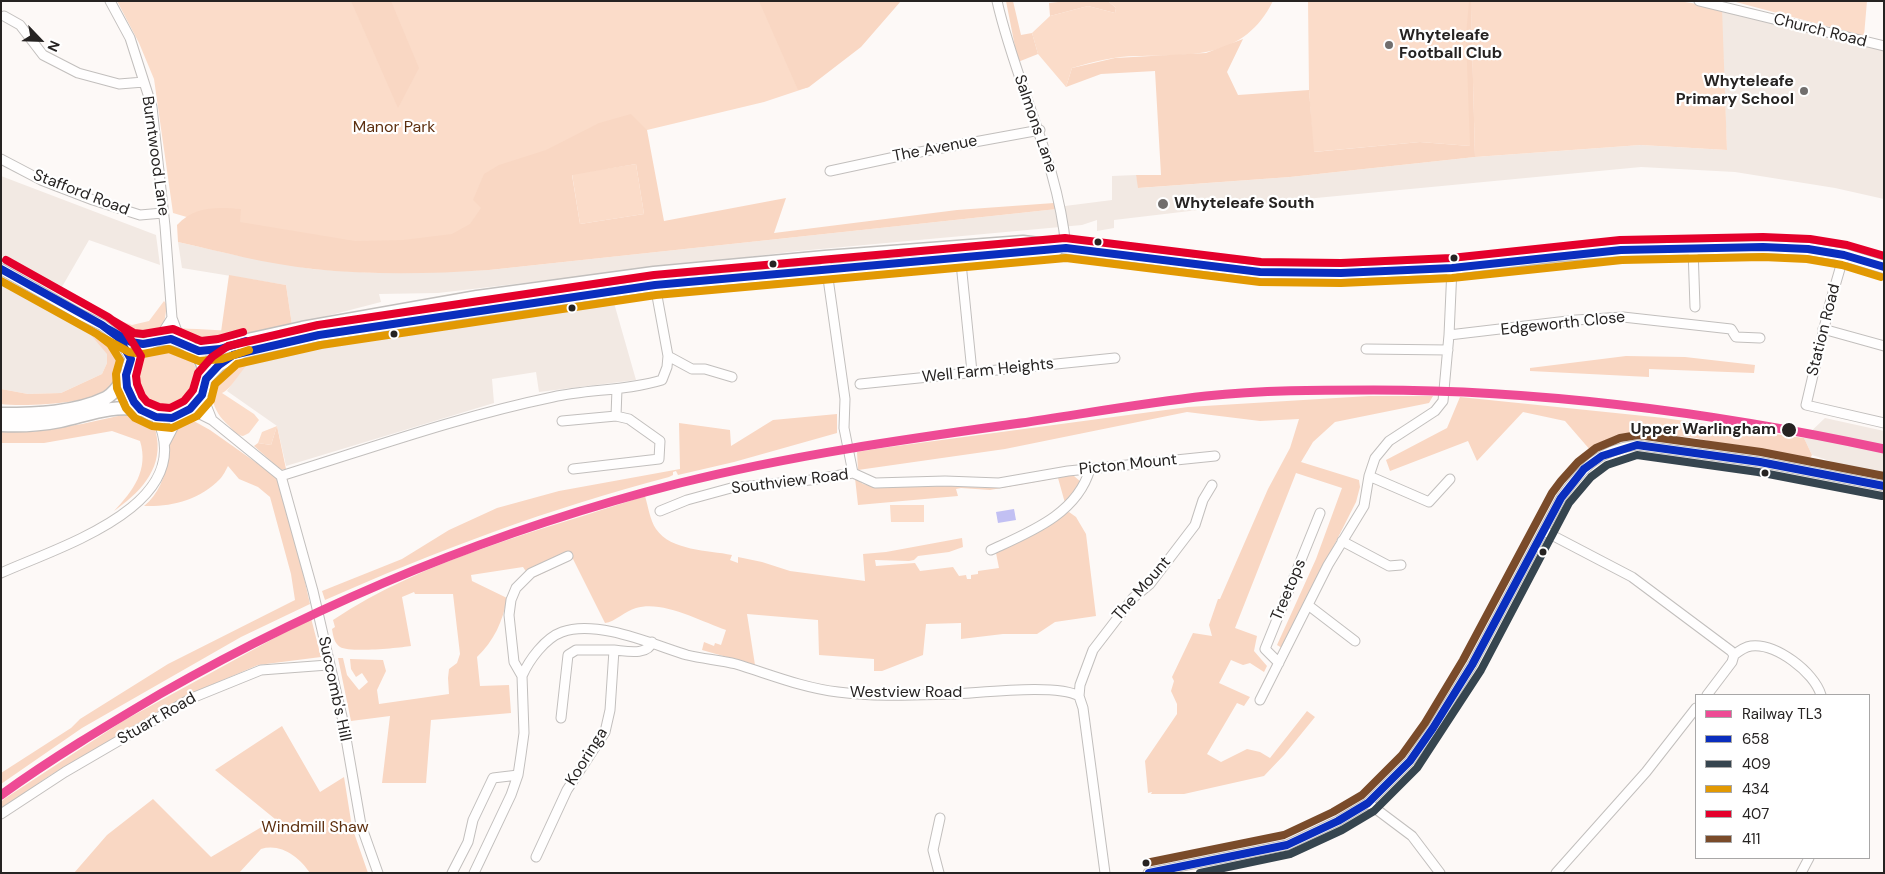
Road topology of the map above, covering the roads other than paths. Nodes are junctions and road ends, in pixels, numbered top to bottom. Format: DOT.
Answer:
graph roads {
  1 [pos="110,1"];
  2 [pos="996,1"];
  3 [pos="1699,1"];
  4 [pos="4,16"];
  5 [pos="1884,46"];
  6 [pos="144,82"];
  7 [pos="1040,130"];
  8 [pos="1,158"];
  9 [pos="830,171"];
  10 [pos="163,212"];
  11 [pos="1066,248"];
  12 [pos="1693,248"];
  13 [pos="960,251"];
  14 [pos="1844,255"];
  15 [pos="825,263"];
  16 [pos="1884,267"];
  17 [pos="1452,268"];
  18 [pos="1,269"];
  19 [pos="655,284"];
  20 [pos="537,295"];
  21 [pos="1694,307"];
  22 [pos="172,318"];
  23 [pos="1823,329"];
  24 [pos="303,333"];
  25 [pos="1449,336"];
  26 [pos="118,337"];
  27 [pos="1760,338"];
  28 [pos="152,342"];
  29 [pos="181,342"];
  30 [pos="1884,346"];
  31 [pos="1366,349"];
  32 [pos="193,350"];
  33 [pos="1448,350"];
  34 [pos="668,356"];
  35 [pos="1115,358"];
  36 [pos="131,359"];
  37 [pos="972,372"];
  38 [pos="126,375"];
  39 [pos="732,377"];
  40 [pos="206,379"];
  41 [pos="860,384"];
  42 [pos="616,389"];
  43 [pos="202,395"];
  44 [pos="141,410"];
  45 [pos="185,412"];
  46 [pos="1,414"];
  47 [pos="156,416"];
  48 [pos="616,416"];
  49 [pos="212,420"];
  50 [pos="562,421"];
  51 [pos="1884,423"];
  52 [pos="1,425"];
  53 [pos="165,443"];
  54 [pos="1215,456"];
  55 [pos="574,468"];
  56 [pos="1090,469"];
  57 [pos="854,473"];
  58 [pos="1042,475"];
  59 [pos="282,476"];
  60 [pos="1368,476"];
  61 [pos="1450,479"];
  62 [pos="1212,485"];
  63 [pos="1884,486"];
  64 [pos="660,511"];
  65 [pos="1320,513"];
  66 [pos="1544,531"];
  67 [pos="1342,541"];
  68 [pos="991,550"];
  69 [pos="568,556"];
  70 [pos="1401,565"];
  71 [pos="1,573"];
  72 [pos="1308,605"];
  73 [pos="652,642"];
  74 [pos="1355,642"];
  75 [pos="614,650"];
  76 [pos="1734,655"];
  77 [pos="1279,664"];
  78 [pos="328,665"];
  79 [pos="522,676"];
  80 [pos="1708,694"];
  81 [pos="1820,694"];
  82 [pos="1079,696"];
  83 [pos="1260,700"];
  84 [pos="1695,709"];
  85 [pos="561,718"];
  86 [pos="518,775"];
  87 [pos="1368,803"];
  88 [pos="1,814"];
  89 [pos="940,818"];
  90 [pos="536,858"];
  91 [pos="1809,859"];
  92 [pos="378,873"];
  93 [pos="452,873"];
  94 [pos="474,873"];
  95 [pos="939,873"];
  96 [pos="1105,873"];
  97 [pos="1148,873"];
  98 [pos="1440,873"];
  99 [pos="1556,873"];
  100 [pos="1801,873"];
  1 -- 6 [label="street, Burntwood Lane"];
  2 -- 7 [label="street, Salmons Lane"];
  3 -- 5 [label="street, Church Road"];
  4 -- 6 [label="street"];
  6 -- 10 [label="street, Burntwood Lane"];
  7 -- 9 [label="street, The Avenue"];
  7 -- 11 [label="street, Salmons Lane"];
  8 -- 10 [label="street, Stafford Road"];
  10 -- 22 [label="street, Burntwood Lane"];
  11 -- 13 [label="highway"];
  11 -- 17 [label="highway"];
  12 -- 14 [label="highway"];
  12 -- 17 [label="highway"];
  12 -- 21 [label="street"];
  13 -- 15 [label="highway"];
  13 -- 37 [label="street"];
  14 -- 16 [label="highway"];
  14 -- 23 [label="street, Station Road"];
  15 -- 19 [label="highway"];
  15 -- 20 [label="highway"];
  15 -- 57 [label="street"];
  17 -- 25 [label="street"];
  18 -- 26 [label="main road"];
  19 -- 20 [label="highway"];
  19 -- 34 [label="street"];
  20 -- 24 [label="highway"];
  22 -- 28 [label="street"];
  22 -- 29 [label="street, Burntwood Lane"];
  23 -- 30 [label="street"];
  23 -- 51 [label="street, Station Road"];
  24 -- 32 [label="highway"];
  24 -- 40 [label="highway"];
  25 -- 27 [label="street, Edgeworth Close"];
  25 -- 33 [label="street"];
  26 -- 28 [label="main road"];
  26 -- 36 [label="main road"];
  28 -- 29 [label="highway"];
  28 -- 36 [label="highway"];
  29 -- 32 [label="highway"];
  31 -- 33 [label="street"];
  32 -- 40 [label="highway"];
  33 -- 60 [label="street"];
  34 -- 39 [label="street"];
  34 -- 42 [label="street"];
  35 -- 37 [label="street, Well Farm Heights"];
  36 -- 38 [label="highway"];
  37 -- 41 [label="street, Well Farm Heights"];
  38 -- 44 [label="highway"];
  38 -- 46 [label="highway"];
  40 -- 43 [label="highway"];
  42 -- 48 [label="street"];
  42 -- 59 [label="street"];
  43 -- 45 [label="highway"];
  43 -- 49 [label="street"];
  44 -- 47 [label="highway"];
  44 -- 52 [label="highway"];
  45 -- 47 [label="highway"];
  45 -- 49 [label="street"];
  45 -- 53 [label="street"];
  47 -- 53 [label="street"];
  48 -- 50 [label="street"];
  48 -- 55 [label="street"];
  49 -- 59 [label="street"];
  53 -- 71 [label="street"];
  54 -- 56 [label="street, Picton Mount"];
  56 -- 58 [label="street, Picton Mount"];
  56 -- 68 [label="street"];
  57 -- 58 [label="street, Southview Road"];
  57 -- 64 [label="street, Southview Road"];
  59 -- 78 [label="street, Succomb's Hill"];
  60 -- 61 [label="street"];
  60 -- 67 [label="street"];
  62 -- 82 [label="street, The Mount"];
  63 -- 66 [label="street"];
  65 -- 77 [label="street, Treetops"];
  66 -- 76 [label="street"];
  66 -- 87 [label="street"];
  67 -- 70 [label="street"];
  67 -- 72 [label="street"];
  69 -- 79 [label="street"];
  72 -- 74 [label="street"];
  72 -- 77 [label="street"];
  73 -- 75 [label="street"];
  73 -- 79 [label="street, Westview Road"];
  73 -- 82 [label="street, Westview Road"];
  75 -- 85 [label="street"];
  75 -- 90 [label="street, Kooringa"];
  76 -- 80 [label="street"];
  76 -- 81 [label="street"];
  77 -- 83 [label="street"];
  78 -- 88 [label="street, Stuart Road"];
  78 -- 92 [label="street, Succomb's Hill"];
  79 -- 86 [label="street"];
  82 -- 96 [label="street"];
  84 -- 99 [label="street"];
  86 -- 93 [label="street"];
  86 -- 94 [label="street"];
  87 -- 97 [label="street"];
  87 -- 98 [label="street"];
  89 -- 95 [label="street"];
  91 -- 100 [label="street"];
}
